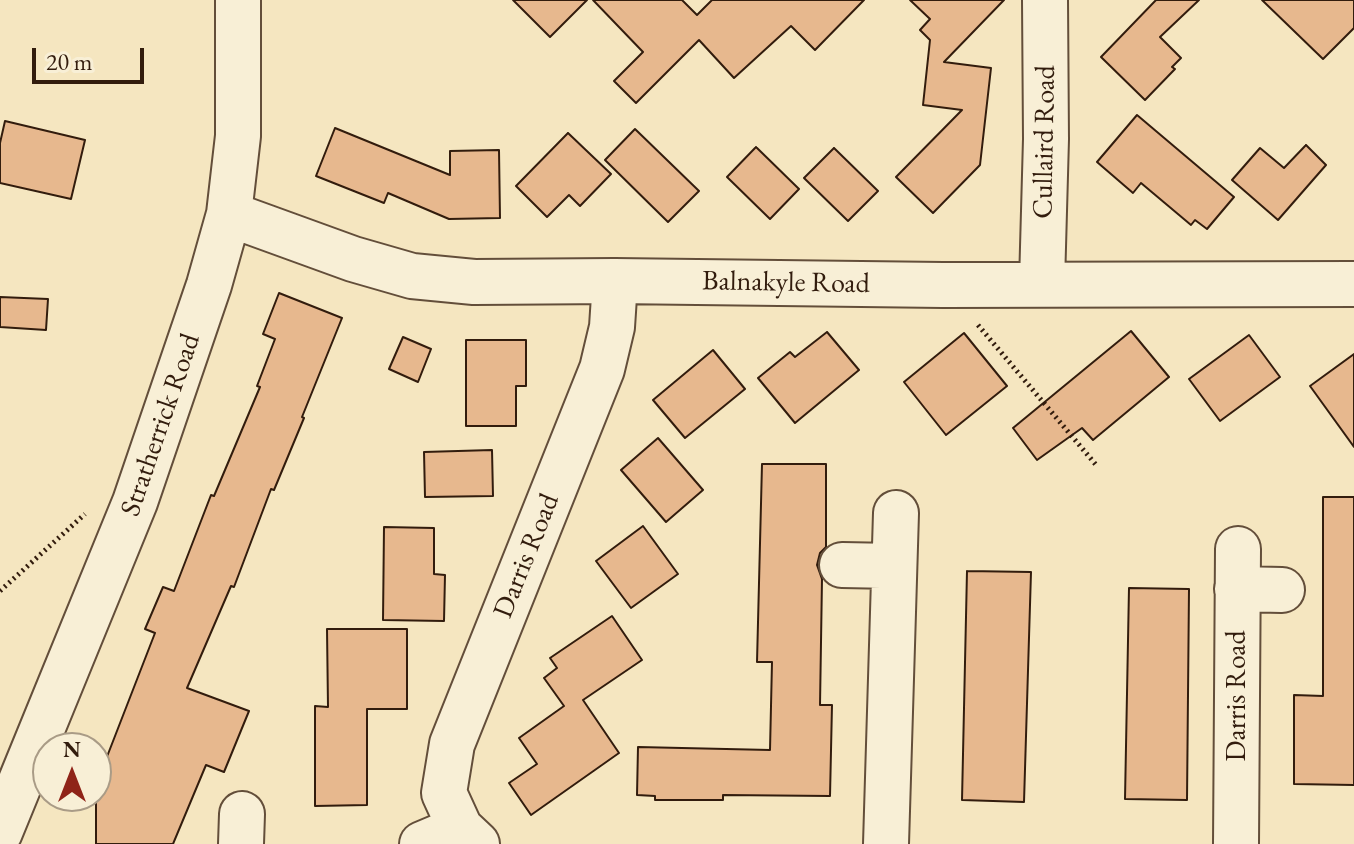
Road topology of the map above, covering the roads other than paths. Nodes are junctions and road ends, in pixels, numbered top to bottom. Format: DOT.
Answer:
graph roads {
  1 [pos="238,0"];
  2 [pos="1045,0"];
  3 [pos="229,214"];
  4 [pos="615,281"];
  5 [pos="1042,283"];
  6 [pos="1354,284"];
  7 [pos="896,513"];
  8 [pos="842,565"];
  9 [pos="894,566"];
  10 [pos="1282,590"];
  11 [pos="0,832"];
  12 [pos="453,839"];
  13 [pos="886,844"];
  14 [pos="1236,844"];
  1 -- 3 [label="street, Stratherrick Road"];
  2 -- 5 [label="street, Cullaird Road"];
  3 -- 4 [label="street, Balnakyle Road"];
  3 -- 11 [label="street, Stratherrick Road"];
  4 -- 5 [label="street, Balnakyle Road"];
  4 -- 12 [label="street, Darris Road"];
  5 -- 6 [label="street, Balnakyle Road"];
  7 -- 9 [label="street"];
  8 -- 9 [label="street"];
  9 -- 13 [label="street"];
  10 -- 14 [label="street, Darris Road"];
}
